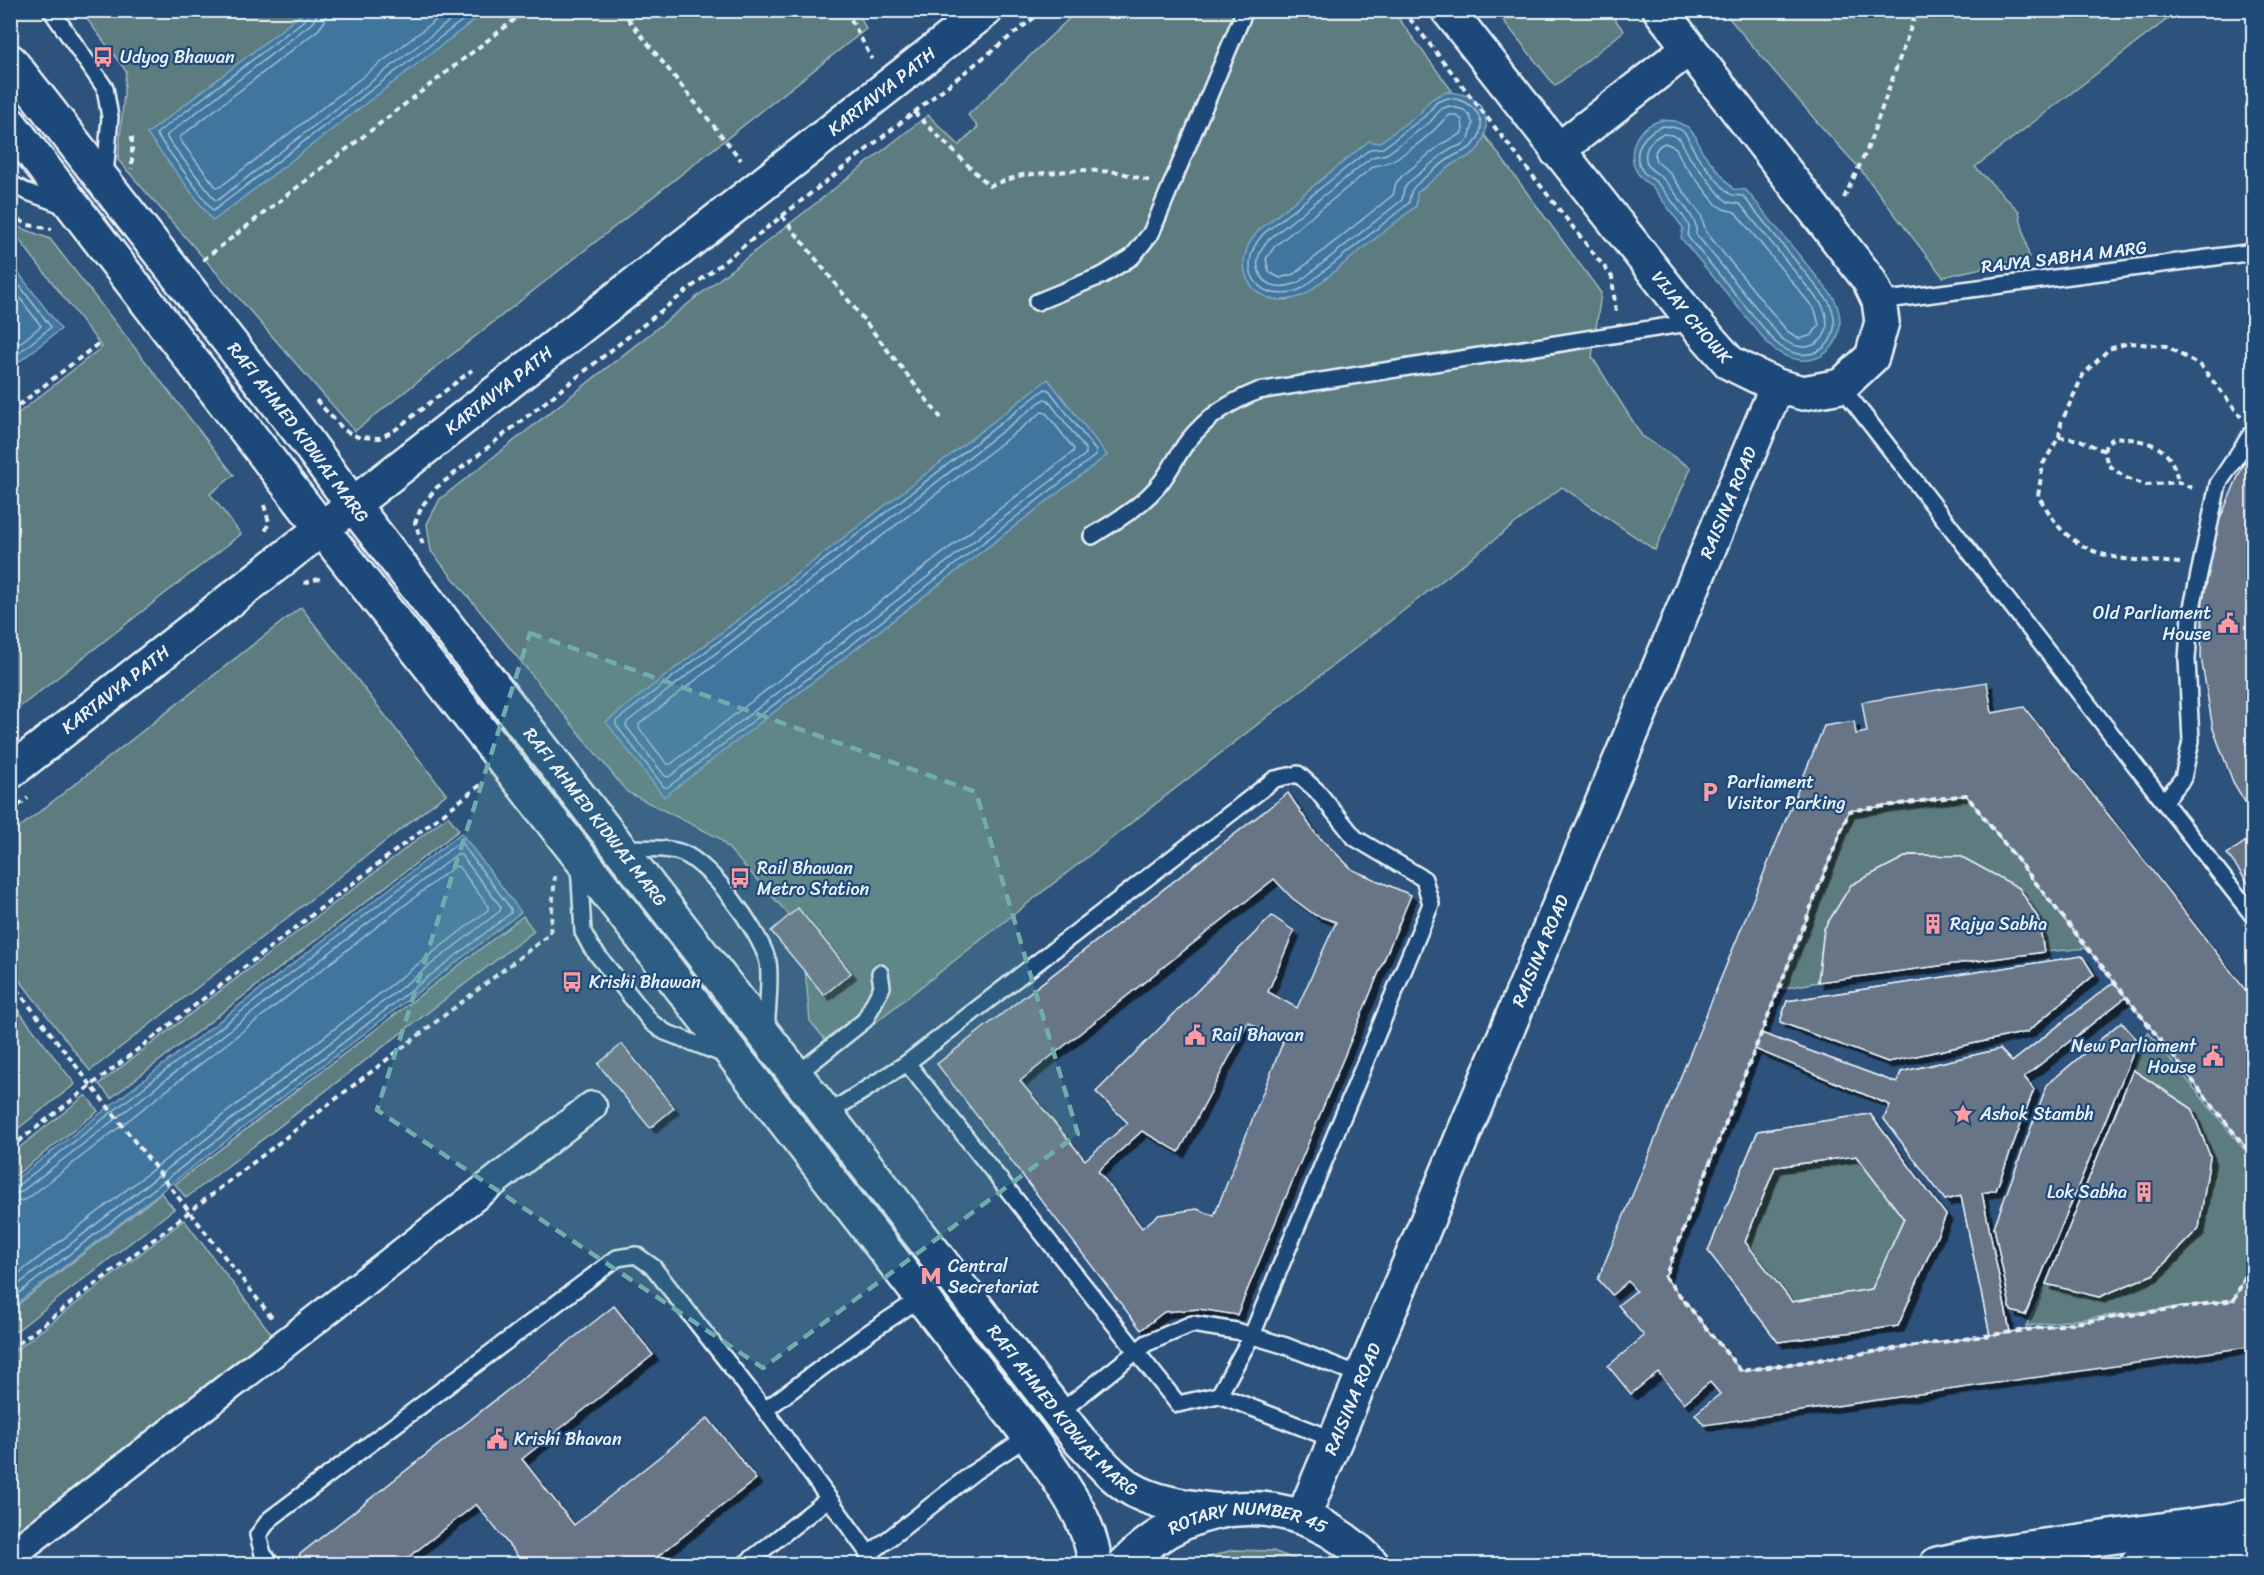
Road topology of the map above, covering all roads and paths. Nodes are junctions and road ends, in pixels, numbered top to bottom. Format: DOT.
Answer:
graph roads {
  1 [pos="51,10"];
  2 [pos="527,10"];
  3 [pos="621,10"];
  4 [pos="846,10"];
  5 [pos="986,10"];
  6 [pos="1044,10"];
  7 [pos="1245,10"];
  8 [pos="1403,10"];
  9 [pos="1448,10"];
  10 [pos="1660,10"];
  11 [pos="1917,10"];
  12 [pos="1689,48"];
  13 [pos="881,52"];
  14 [pos="872,59"];
  15 [pos="10,61"];
  16 [pos="862,66"];
  17 [pos="914,112"];
  18 [pos="10,124"];
  19 [pos="132,134"];
  20 [pos="1557,151"];
  21 [pos="750,153"];
  22 [pos="741,160"];
  23 [pos="732,168"];
  24 [pos="118,177"];
  25 [pos="1150,180"];
  26 [pos="10,183"];
  27 [pos="10,215"];
  28 [pos="782,216"];
  29 [pos="66,220"];
  30 [pos="1829,229"];
  31 [pos="2253,252"];
  32 [pos="209,268"];
  33 [pos="1879,301"];
  34 [pos="1037,302"];
  35 [pos="1616,317"];
  36 [pos="1694,322"];
  37 [pos="99,343"];
  38 [pos="479,364"];
  39 [pos="1777,386"];
  40 [pos="1841,386"];
  41 [pos="312,394"];
  42 [pos="10,412"];
  43 [pos="941,418"];
  44 [pos="2253,430"];
  45 [pos="2059,437"];
  46 [pos="2104,450"];
  47 [pos="2178,482"];
  48 [pos="260,498"];
  49 [pos="353,506"];
  50 [pos="2213,510"];
  51 [pos="322,530"];
  52 [pos="1092,536"];
  53 [pos="263,538"];
  54 [pos="425,550"];
  55 [pos="2201,566"];
  56 [pos="332,584"];
  57 [pos="295,590"];
  58 [pos="486,781"];
  59 [pos="20,785"];
  60 [pos="2164,802"];
  61 [pos="10,812"];
  62 [pos="620,848"];
  63 [pos="567,864"];
  64 [pos="2253,917"];
  65 [pos="880,974"];
  66 [pos="10,981"];
  67 [pos="766,1035"];
  68 [pos="737,1059"];
  69 [pos="907,1063"];
  70 [pos="796,1075"];
  71 [pos="91,1086"];
  72 [pos="592,1106"];
  73 [pos="827,1114"];
  74 [pos="10,1148"];
  75 [pos="2253,1158"];
  76 [pos="190,1212"];
  77 [pos="2253,1258"];
  78 [pos="921,1298"];
  79 [pos="1252,1335"];
  80 [pos="290,1340"];
  81 [pos="10,1350"];
  82 [pos="1136,1353"];
  83 [pos="1362,1376"];
  84 [pos="1220,1395"];
  85 [pos="765,1410"];
  86 [pos="1059,1413"];
  87 [pos="1029,1436"];
  88 [pos="1335,1440"];
  89 [pos="828,1499"];
  90 [pos="1221,1511"];
  91 [pos="2253,1515"];
  92 [pos="1303,1517"];
  93 [pos="2253,1548"];
  94 [pos="10,1556"];
  95 [pos="2212,1559"];
  96 [pos="872,1560"];
  97 [pos="271,1564"];
  98 [pos="745,1564"];
  99 [pos="1095,1564"];
  100 [pos="1125,1564"];
  101 [pos="1372,1564"];
  102 [pos="1937,1564"];
  103 [pos="2138,1564"];
  1 -- 24 [label="lane"];
  2 -- 32 [label="path"];
  3 -- 22 [label="path"];
  4 -- 14 [label="path"];
  5 -- 49 [label="main road, KARTAVYA PATH"];
  6 -- 17 [label="path"];
  7 -- 34 [label="lane"];
  8 -- 35 [label="path"];
  9 -- 20 [label="main road, VIJAY CHOWK"];
  10 -- 12 [label="main road"];
  11 -- 30 [label="path"];
  12 -- 20 [label="main road"];
  12 -- 30 [label="main road"];
  13 -- 14 [label="path"];
  14 -- 16 [label="path"];
  15 -- 24 [label="main road, RAFI AHMED KIDWAI MARG"];
  17 -- 25 [label="path"];
  17 -- 28 [label="path"];
  18 -- 29 [label="main road, RAFI AHMED KIDWAI MARG"];
  19 -- 24 [label="path"];
  20 -- 36 [label="main road, VIJAY CHOWK"];
  21 -- 22 [label="path"];
  22 -- 23 [label="path"];
  24 -- 49 [label="main road, RAFI AHMED KIDWAI MARG"];
  26 -- 29 [label="lane"];
  27 -- 29 [label="path"];
  28 -- 43 [label="path"];
  28 -- 54 [label="path"];
  29 -- 51 [label="main road, RAFI AHMED KIDWAI MARG"];
  30 -- 33 [label="main road"];
  31 -- 33 [label="lane, RAJYA SABHA MARG"];
  33 -- 40 [label="main road"];
  36 -- 39 [label="main road, VIJAY CHOWK"];
  36 -- 52 [label="lane"];
  37 -- 42 [label="path"];
  38 -- 41 [label="path"];
  39 -- 40 [label="main road, VIJAY CHOWK"];
  39 -- 83 [label="main road, RAISINA ROAD"];
  40 -- 60 [label="lane"];
  44 -- 45 [label="path"];
  44 -- 50 [label="lane"];
  45 -- 46 [label="path"];
  45 -- 55 [label="path"];
  46 -- 47 [label="path"];
  46 -- 47 [label="path"];
  47 -- 50 [label="path"];
  48 -- 53 [label="path"];
  49 -- 51 [label="main road, KARTAVYA PATH"];
  49 -- 62 [label="main road, RAFI AHMED KIDWAI MARG"];
  50 -- 55 [label="lane"];
  51 -- 59 [label="main road, KARTAVYA PATH"];
  51 -- 63 [label="main road, RAFI AHMED KIDWAI MARG"];
  55 -- 60 [label="lane"];
  56 -- 57 [label="path"];
  58 -- 71 [label="path"];
  59 -- 61 [label="path"];
  60 -- 64 [label="lane"];
  62 -- 67 [label="main road, RAFI AHMED KIDWAI MARG"];
  62 -- 67 [label="lane"];
  63 -- 68 [label="main road, RAFI AHMED KIDWAI MARG"];
  63 -- 68 [label="lane"];
  63 -- 76 [label="path"];
  65 -- 70 [label="lane"];
  66 -- 71 [label="path"];
  67 -- 70 [label="main road, RAFI AHMED KIDWAI MARG"];
  68 -- 78 [label="main road, RAFI AHMED KIDWAI MARG"];
  69 -- 73 [label="lane"];
  69 -- 79 [label="lane"];
  69 -- 82 [label="lane"];
  70 -- 73 [label="main road, RAFI AHMED KIDWAI MARG"];
  71 -- 74 [label="path"];
  71 -- 76 [label="path"];
  72 -- 80 [label="street"];
  73 -- 86 [label="main road, RAFI AHMED KIDWAI MARG"];
  75 -- 77 [label="path"];
  76 -- 80 [label="path"];
  76 -- 81 [label="path"];
  78 -- 85 [label="lane"];
  78 -- 87 [label="main road, RAFI AHMED KIDWAI MARG"];
  79 -- 82 [label="lane"];
  79 -- 83 [label="lane"];
  79 -- 84 [label="lane"];
  80 -- 94 [label="street"];
  82 -- 84 [label="lane"];
  82 -- 86 [label="lane"];
  83 -- 88 [label="main road, RAISINA ROAD"];
  84 -- 88 [label="lane"];
  85 -- 89 [label="lane"];
  85 -- 97 [label="lane"];
  86 -- 90 [label="main road, RAFI AHMED KIDWAI MARG"];
  87 -- 96 [label="lane"];
  87 -- 99 [label="main road, RAFI AHMED KIDWAI MARG"];
  88 -- 92 [label="main road, RAISINA ROAD"];
  89 -- 96 [label="lane"];
  89 -- 98 [label="lane"];
  90 -- 92 [label="main road, ROTARY NUMBER 45"];
  90 -- 100 [label="main road, ROTARY NUMBER 45"];
  91 -- 102 [label="main road"];
  92 -- 101 [label="main road, ROTARY NUMBER 45"];
  93 -- 95 [label="main road"];
  95 -- 103 [label="main road"];
}
